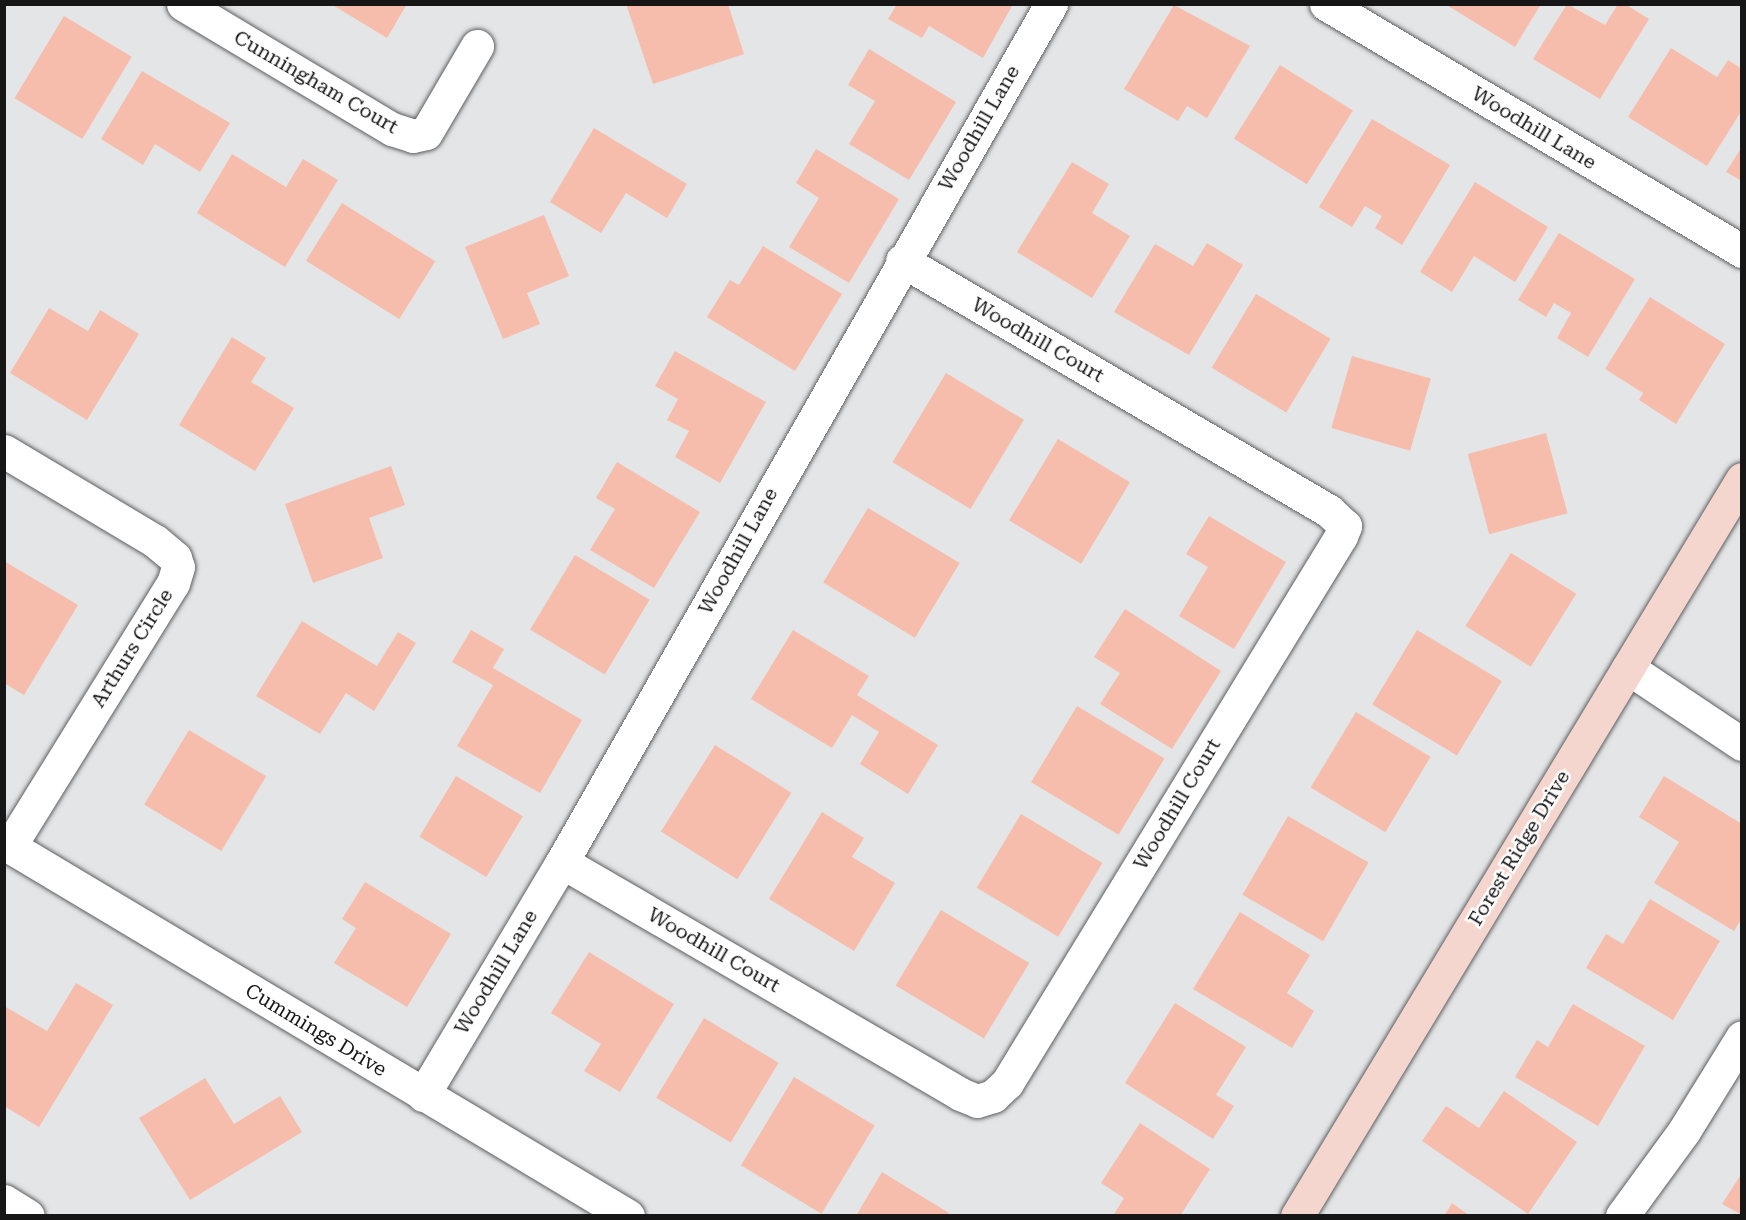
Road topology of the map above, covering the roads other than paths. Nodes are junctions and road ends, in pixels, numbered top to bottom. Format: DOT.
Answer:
graph roads {
  1 [pos="183,4"];
  2 [pos="1051,4"];
  3 [pos="1326,4"];
  4 [pos="477,46"];
  5 [pos="1742,251"];
  6 [pos="902,260"];
  7 [pos="4,451"];
  8 [pos="1742,479"];
  9 [pos="1628,668"];
  10 [pos="1742,744"];
  11 [pos="7,844"];
  12 [pos="562,862"];
  13 [pos="1742,1037"];
  14 [pos="423,1095"];
  15 [pos="4,1201"];
  16 [pos="28,1215"];
  17 [pos="628,1215"];
  18 [pos="1297,1215"];
  19 [pos="1622,1215"];
  1 -- 4 [label="street, Cunningham Court"];
  2 -- 6 [label="street, Woodhill Lane"];
  3 -- 5 [label="street, Woodhill Lane"];
  6 -- 12 [label="street, Woodhill Lane"];
  6 -- 12 [label="street, Woodhill Court"];
  7 -- 11 [label="street, Arthurs Circle"];
  8 -- 9 [label="main road, Forest Ridge Drive"];
  9 -- 10 [label="street"];
  9 -- 18 [label="main road, Forest Ridge Drive"];
  11 -- 14 [label="street, Cummings Drive"];
  12 -- 14 [label="street, Woodhill Lane"];
  13 -- 19 [label="street"];
  14 -- 17 [label="street, Cummings Drive"];
  15 -- 16 [label="street"];
}
